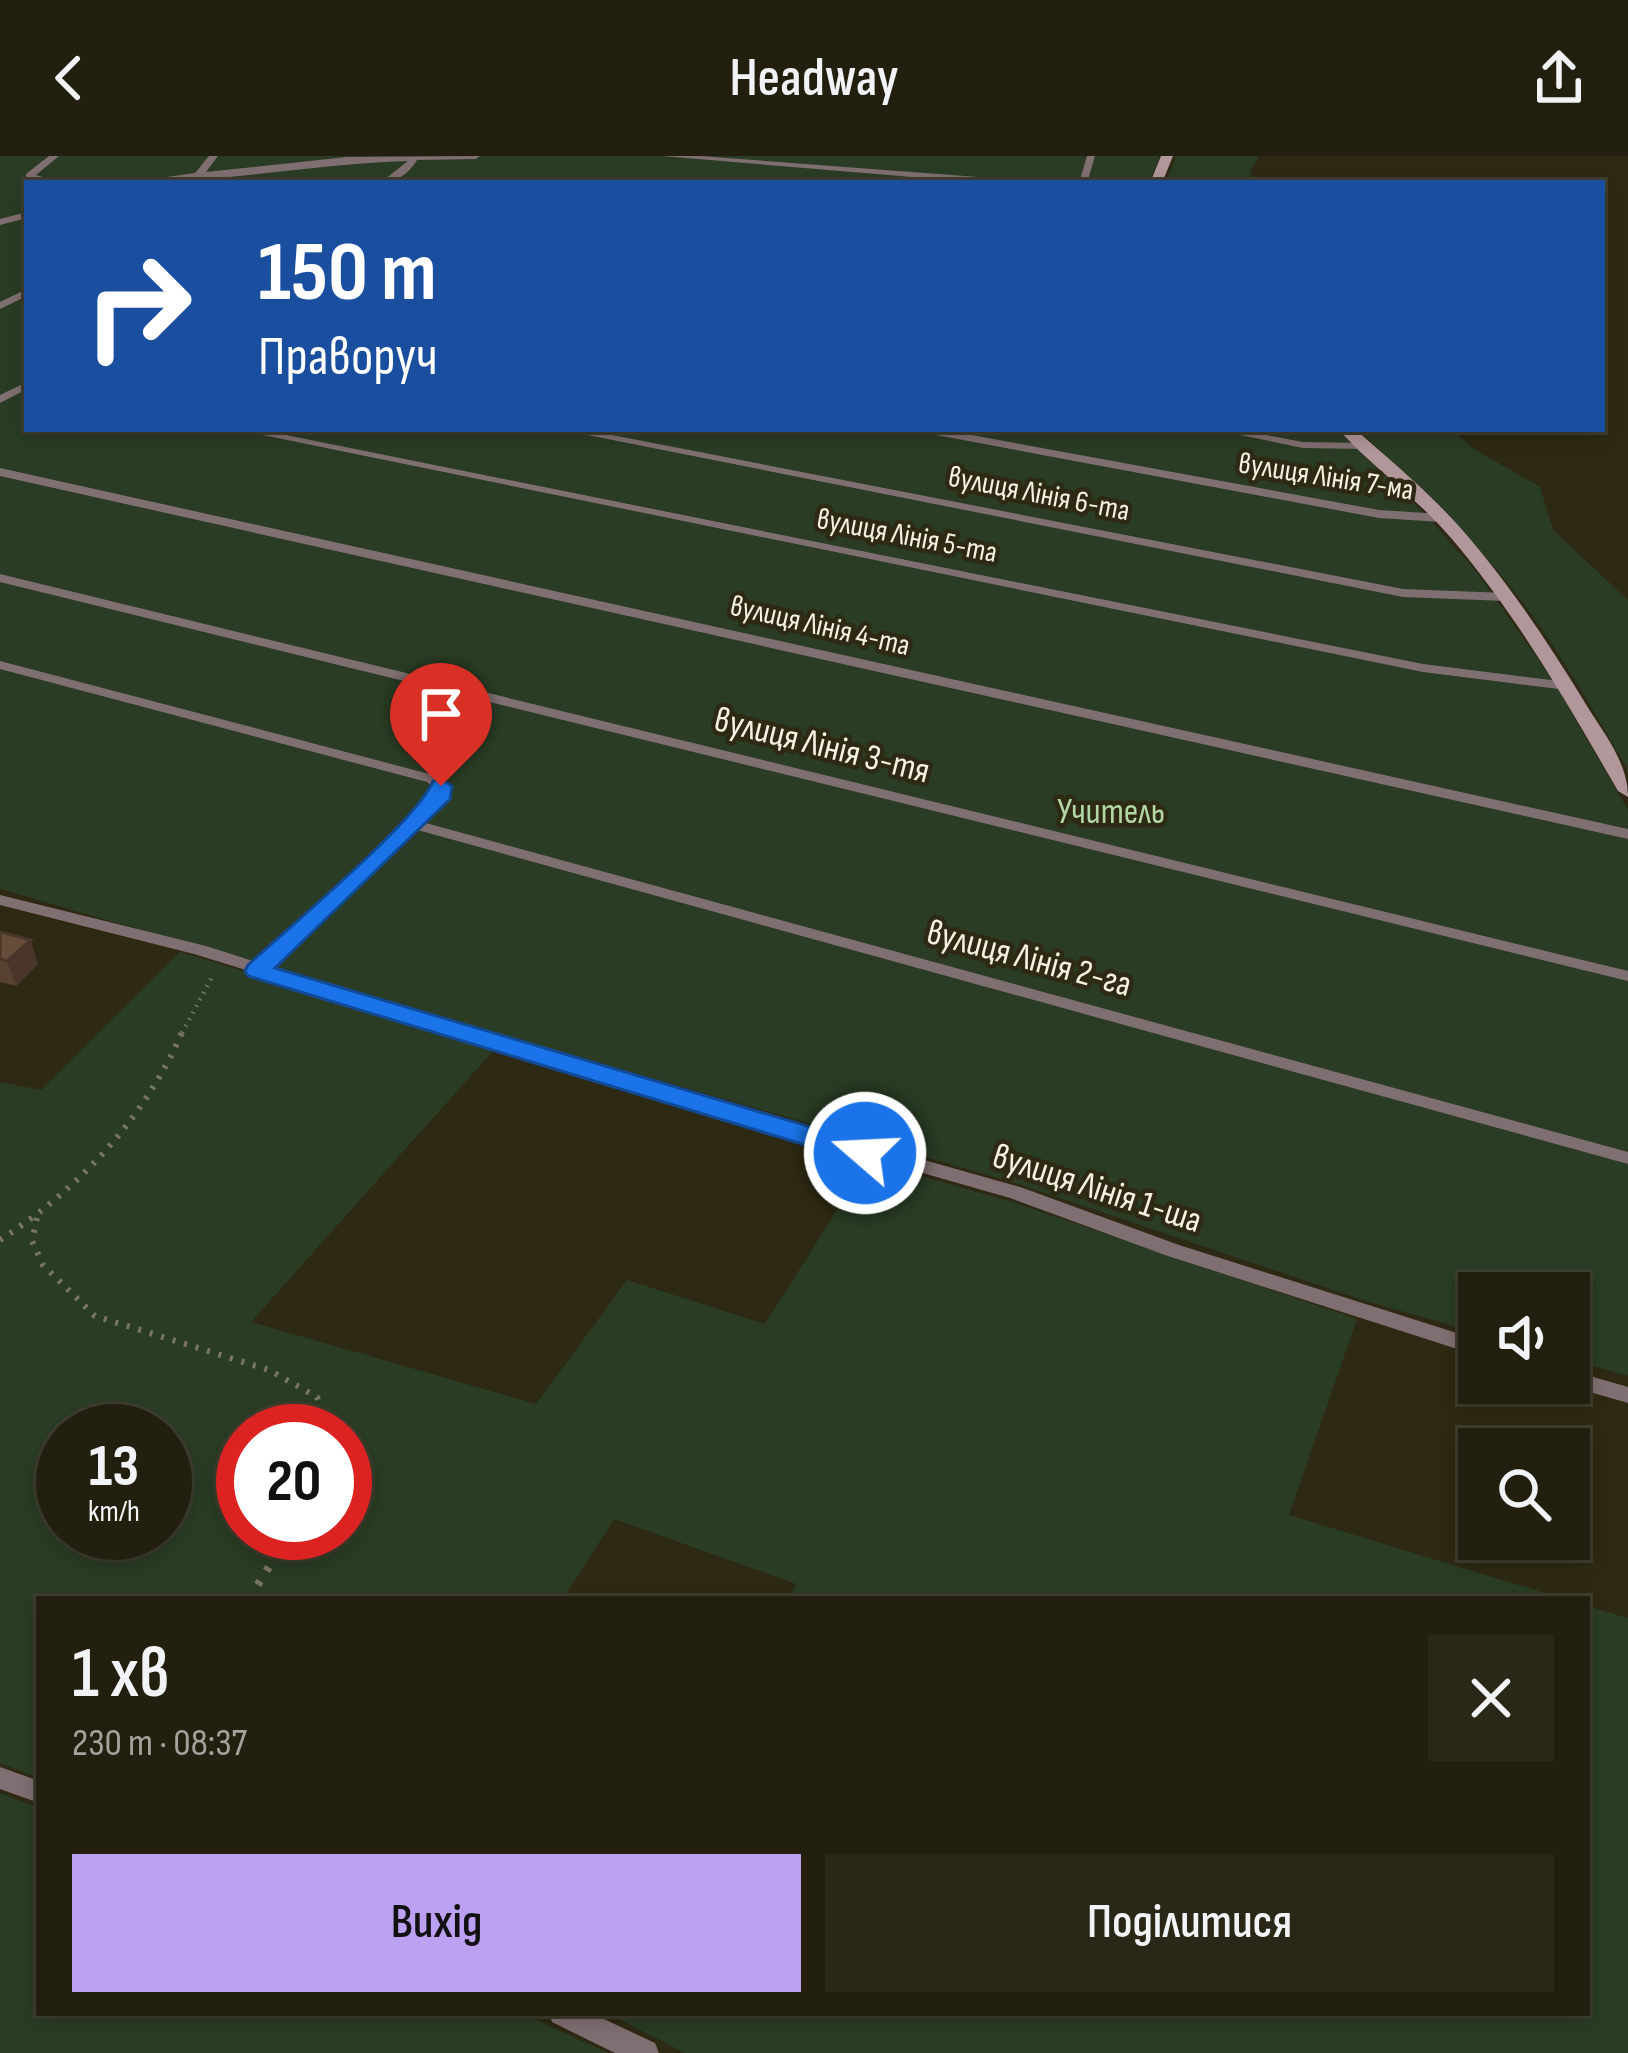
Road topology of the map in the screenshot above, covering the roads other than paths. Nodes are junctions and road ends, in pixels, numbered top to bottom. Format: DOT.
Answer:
graph roads {
  1 [pos="55,156"];
  2 [pos="214,156"];
  3 [pos="476,156"];
  4 [pos="666,156"];
  5 [pos="347,158"];
  6 [pos="414,159"];
  7 [pos="205,179"];
  8 [pos="46,180"];
  9 [pos="389,180"];
  10 [pos="980,180"];
  11 [pos="254,432"];
  12 [pos="578,432"];
  13 [pos="936,432"];
  14 [pos="1233,432"];
  15 [pos="1349,432"];
  16 [pos="1364,446"];
  17 [pos="0,472"];
  18 [pos="1441,518"];
  19 [pos="0,578"];
  20 [pos="1506,596"];
  21 [pos="0,665"];
  22 [pos="1567,686"];
  23 [pos="1628,791"];
  24 [pos="412,824"];
  25 [pos="1628,834"];
  26 [pos="0,900"];
  27 [pos="257,971"];
  28 [pos="1628,976"];
  29 [pos="1628,1158"];
  30 [pos="1458,1341"];
  31 [pos="1590,1384"];
  32 [pos="1628,1395"];
  33 [pos="0,1778"];
  34 [pos="36,1791"];
  35 [pos="568,2016"];
  36 [pos="645,2053"];
  1 -- 8 [label="lane"];
  2 -- 7 [label="lane"];
  3 -- 6 [label="lane"];
  4 -- 10 [label="lane"];
  5 -- 6 [label="lane"];
  5 -- 7 [label="lane"];
  6 -- 9 [label="lane"];
  11 -- 22 [label="lane, вулиця Лінія 5-та"];
  12 -- 20 [label="lane, вулиця Лінія 6-та"];
  13 -- 18 [label="lane, вулиця Лінія 7-ма"];
  14 -- 16 [label="lane"];
  15 -- 16 [label="main road"];
  16 -- 18 [label="main road"];
  17 -- 25 [label="lane, вулиця Лінія 4-та"];
  18 -- 20 [label="main road"];
  19 -- 28 [label="lane, вулиця Лінія 3-тя"];
  20 -- 22 [label="main road"];
  21 -- 24 [label="lane"];
  22 -- 23 [label="main road"];
  24 -- 27 [label="lane"];
  24 -- 29 [label="lane, вулиця Лінія 2-га"];
  26 -- 27 [label="lane, вулиця Лінія 1-ша"];
  27 -- 30 [label="lane, вулиця Лінія 1-ша"];
  31 -- 32 [label="lane"];
  33 -- 34 [label="lane"];
  35 -- 36 [label="lane"];
}
